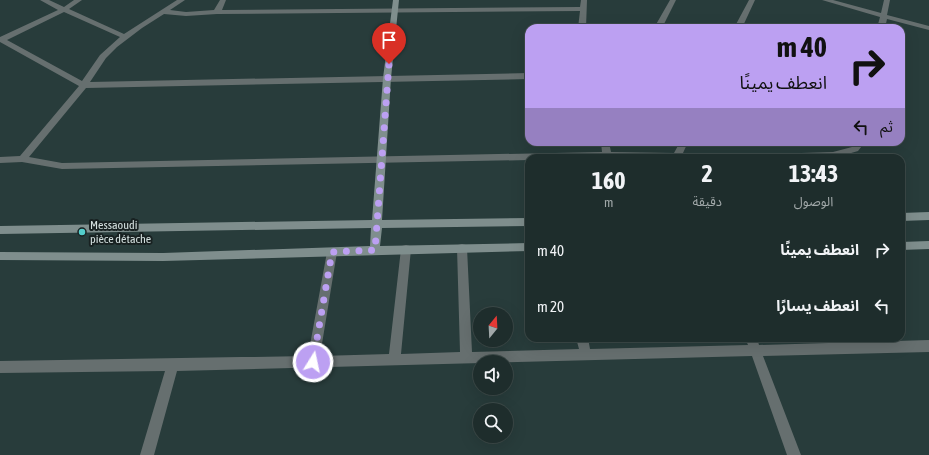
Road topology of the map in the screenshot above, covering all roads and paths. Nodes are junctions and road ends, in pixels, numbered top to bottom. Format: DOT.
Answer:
graph roads {
  1 [pos="43,0"];
  2 [pos="79,0"];
  3 [pos="182,0"];
  4 [pos="223,0"];
  5 [pos="396,0"];
  6 [pos="584,0"];
  7 [pos="673,0"];
  8 [pos="752,0"];
  9 [pos="825,0"];
  10 [pos="887,0"];
  11 [pos="584,9"];
  12 [pos="63,10"];
  13 [pos="395,10"];
  14 [pos="162,12"];
  15 [pos="218,12"];
  16 [pos="884,16"];
  17 [pos="582,24"];
  18 [pos="660,24"];
  19 [pos="740,24"];
  20 [pos="882,24"];
  21 [pos="929,28"];
  22 [pos="123,36"];
  23 [pos="0,39"];
  24 [pos="525,76"];
  25 [pos="387,78"];
  26 [pos="84,85"];
  27 [pos="858,146"];
  28 [pos="839,154"];
  29 [pos="525,156"];
  30 [pos="383,158"];
  31 [pos="22,159"];
  32 [pos="0,160"];
  33 [pos="929,216"];
  34 [pos="905,217"];
  35 [pos="525,222"];
  36 [pos="377,225"];
  37 [pos="0,230"];
  38 [pos="929,245"];
  39 [pos="905,246"];
  40 [pos="525,247"];
  41 [pos="462,248"];
  42 [pos="406,249"];
  43 [pos="375,250"];
  44 [pos="332,252"];
  45 [pos="0,256"];
  46 [pos="583,342"];
  47 [pos="752,342"];
  48 [pos="929,346"];
  49 [pos="755,351"];
  50 [pos="586,355"];
  51 [pos="466,358"];
  52 [pos="394,360"];
  53 [pos="313,362"];
  54 [pos="174,365"];
  55 [pos="0,367"];
  56 [pos="147,455"];
  57 [pos="794,455"];
  1 -- 12 [label="street"];
  2 -- 12 [label="street"];
  3 -- 14 [label="street"];
  4 -- 15 [label="street"];
  5 -- 13 [label="main road"];
  6 -- 11 [label="street"];
  7 -- 18 [label="street"];
  8 -- 19 [label="street"];
  9 -- 16 [label="street"];
  10 -- 16 [label="street"];
  11 -- 13 [label="street"];
  11 -- 17 [label="street"];
  12 -- 22 [label="street"];
  12 -- 23 [label="street"];
  13 -- 15 [label="street"];
  13 -- 25 [label="main road"];
  14 -- 15 [label="street"];
  14 -- 22 [label="street"];
  16 -- 20 [label="street"];
  16 -- 21 [label="street"];
  22 -- 26 [label="street"];
  23 -- 26 [label="street"];
  24 -- 25 [label="street"];
  25 -- 26 [label="street"];
  25 -- 30 [label="main road"];
  26 -- 31 [label="street"];
  27 -- 28 [label="street"];
  29 -- 30 [label="street"];
  30 -- 31 [label="street"];
  30 -- 36 [label="main road"];
  31 -- 32 [label="street"];
  33 -- 34 [label="main road"];
  35 -- 36 [label="main road"];
  36 -- 37 [label="main road"];
  36 -- 43 [label="main road"];
  38 -- 39 [label="main road"];
  40 -- 41 [label="main road"];
  41 -- 42 [label="main road"];
  41 -- 51 [label="street"];
  42 -- 43 [label="main road"];
  42 -- 52 [label="street"];
  43 -- 44 [label="main road"];
  44 -- 45 [label="main road"];
  44 -- 53 [label="street"];
  46 -- 50 [label="street"];
  47 -- 49 [label="street"];
  48 -- 49 [label="street"];
  49 -- 50 [label="street"];
  49 -- 57 [label="street"];
  50 -- 51 [label="street"];
  51 -- 52 [label="street"];
  52 -- 53 [label="street"];
  53 -- 54 [label="street"];
  54 -- 55 [label="street"];
  54 -- 56 [label="street"];
}
